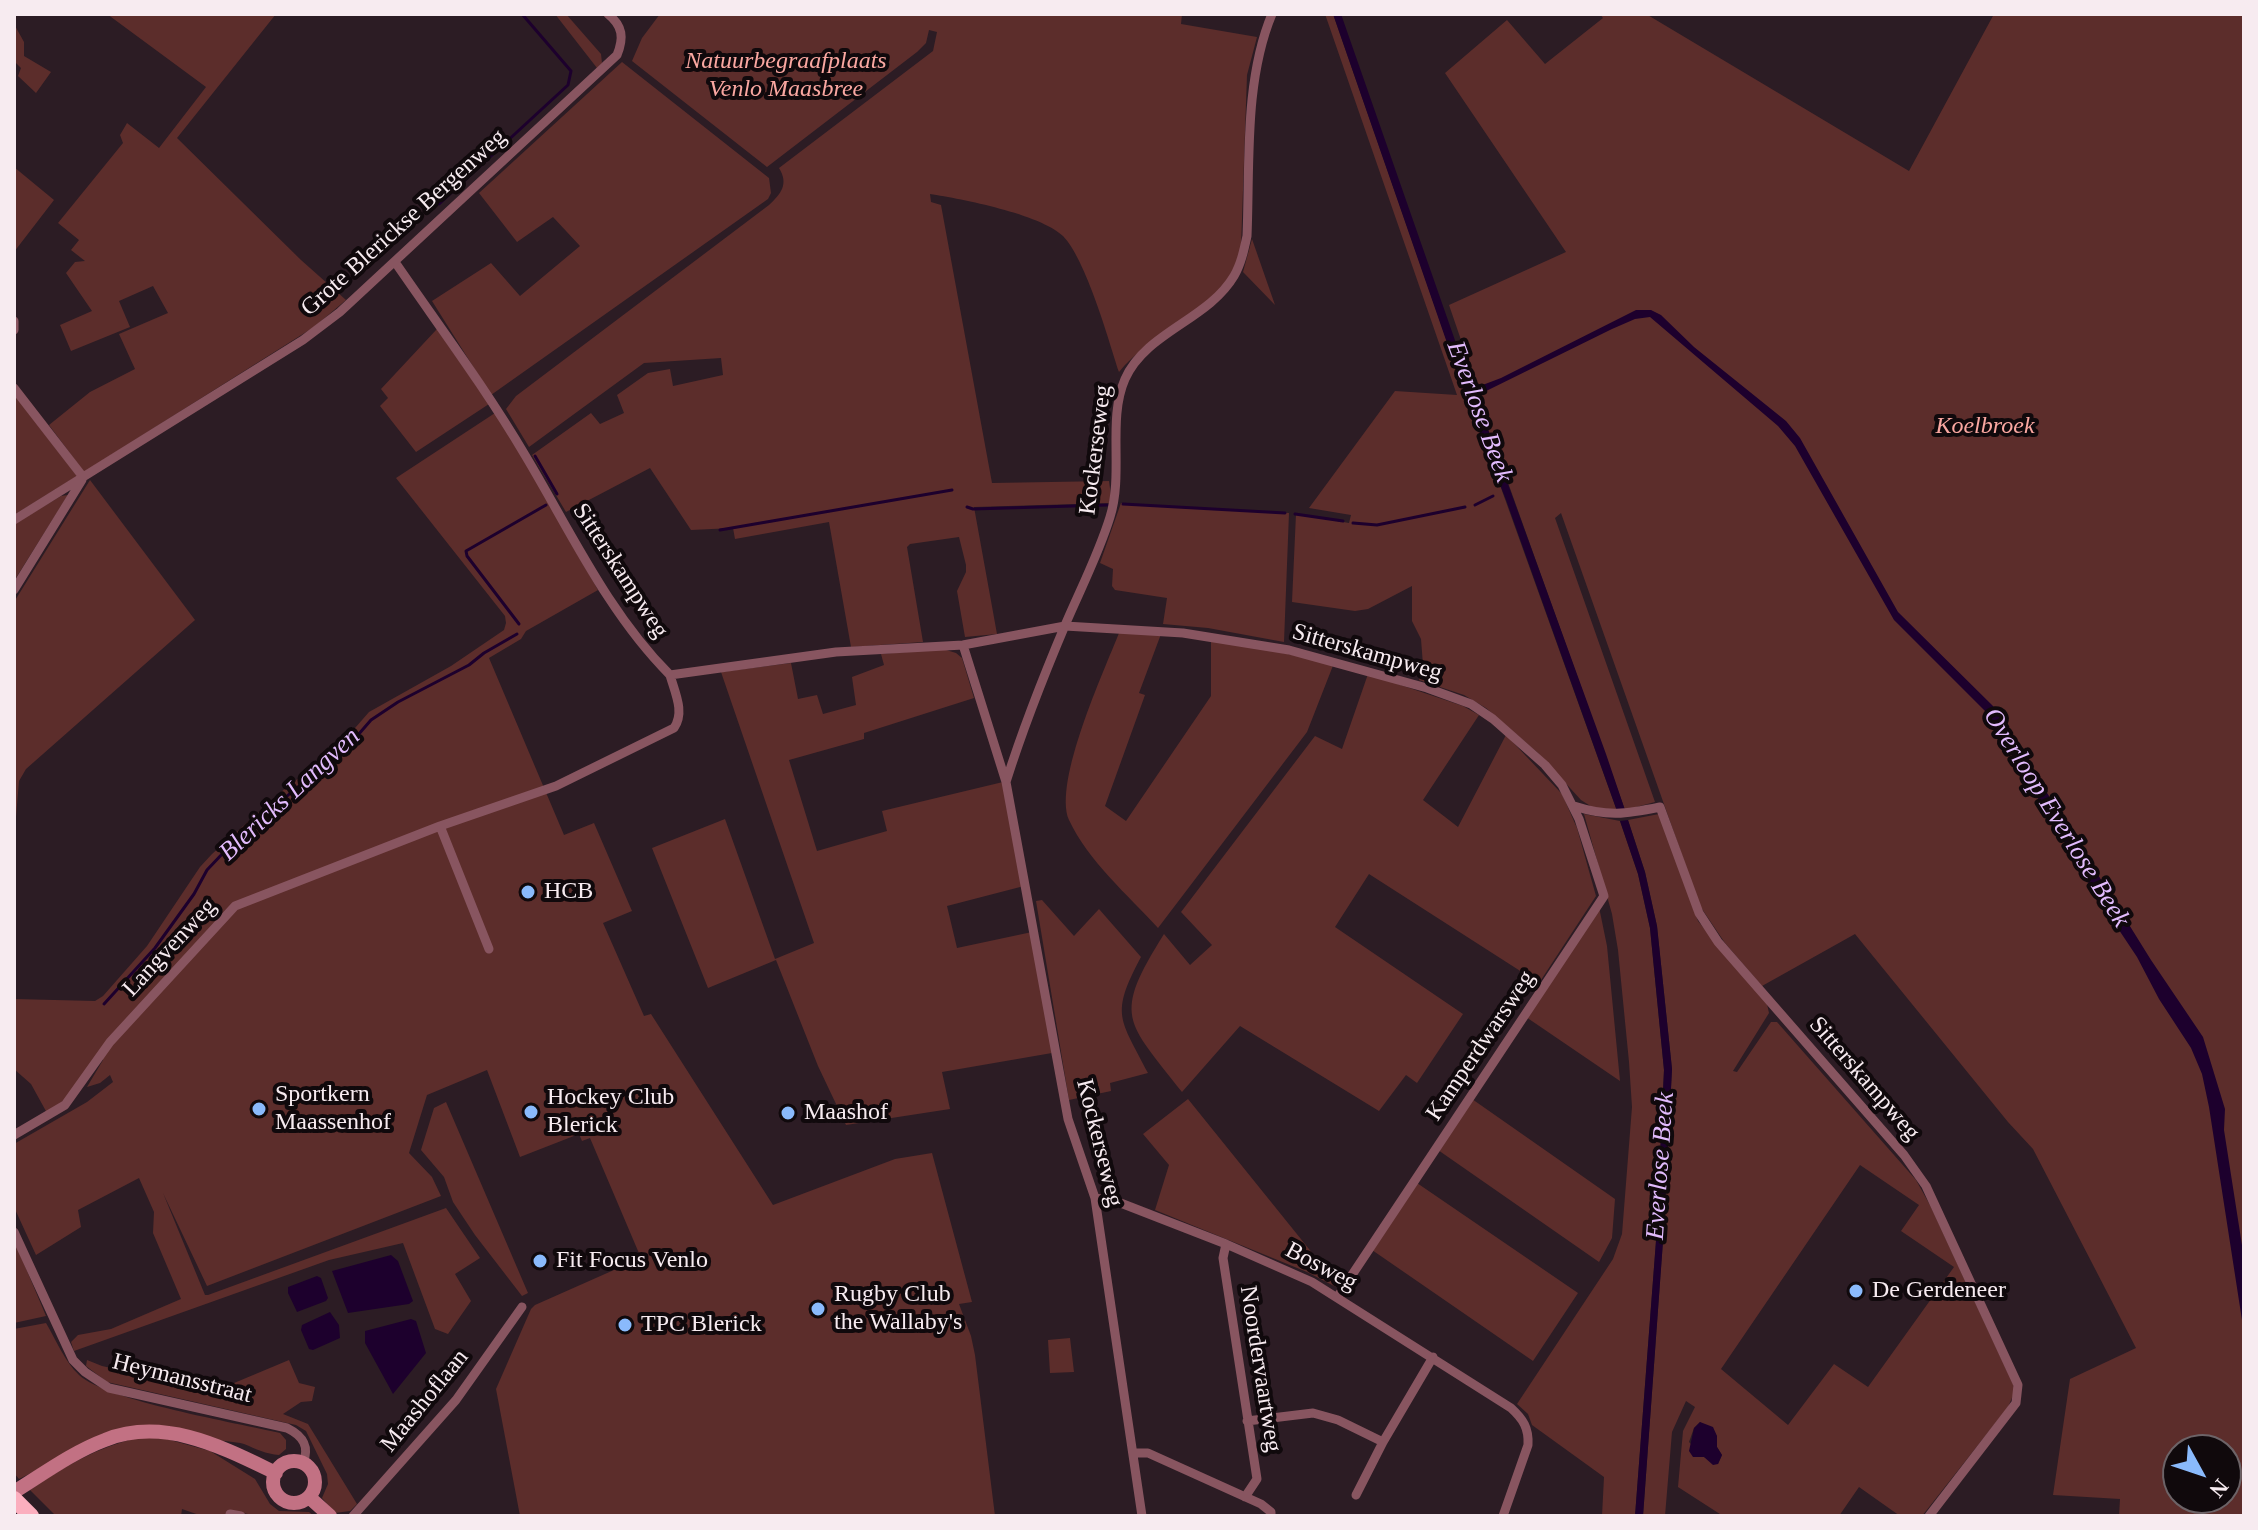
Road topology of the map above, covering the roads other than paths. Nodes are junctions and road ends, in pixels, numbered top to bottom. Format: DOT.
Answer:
graph roads {
  1 [pos="608,14"];
  2 [pos="1272,14"];
  3 [pos="395,262"];
  4 [pos="14,321"];
  5 [pos="14,330"];
  6 [pos="14,388"];
  7 [pos="83,477"];
  8 [pos="14,520"];
  9 [pos="14,590"];
  10 [pos="1065,626"];
  11 [pos="963,645"];
  12 [pos="670,675"];
  13 [pos="1006,782"];
  14 [pos="1574,806"];
  15 [pos="440,826"];
  16 [pos="489,949"];
  17 [pos="14,1135"];
  18 [pos="1095,1198"];
  19 [pos="14,1232"];
  20 [pos="1226,1244"];
  21 [pos="1338,1296"];
  22 [pos="522,1307"];
  23 [pos="1433,1357"];
  24 [pos="1247,1421"];
  25 [pos="1383,1442"];
  26 [pos="1133,1453"];
  27 [pos="303,1463"];
  28 [pos="276,1473"];
  29 [pos="14,1492"];
  30 [pos="1356,1495"];
  31 [pos="309,1497"];
  32 [pos="1245,1497"];
  33 [pos="14,1499"];
  34 [pos="31,1516"];
  35 [pos="330,1516"];
  36 [pos="353,1516"];
  37 [pos="1142,1516"];
  38 [pos="1271,1516"];
  39 [pos="1503,1516"];
  40 [pos="1929,1516"];
  1 -- 3 [label="street, Grote Blerickse Bergenweg"];
  2 -- 10 [label="street, Kockerseweg"];
  3 -- 7 [label="street, Grote Blerickse Bergenweg"];
  3 -- 12 [label="street, Sitterskampweg"];
  4 -- 5 [label="street"];
  6 -- 7 [label="street"];
  7 -- 8 [label="street, Grote Blerickse Bergenweg"];
  7 -- 9 [label="street"];
  10 -- 11 [label="street, Sitterskampweg"];
  10 -- 13 [label="street, Kockerseweg"];
  10 -- 14 [label="street, Sitterskampweg"];
  11 -- 12 [label="street, Sitterskampweg"];
  11 -- 13 [label="street, Kockerseweg"];
  12 -- 15 [label="street, Langvenweg"];
  13 -- 18 [label="street, Kockerseweg"];
  14 -- 21 [label="street, Kamperdwarsweg"];
  14 -- 40 [label="street, Sitterskampweg"];
  15 -- 16 [label="street"];
  15 -- 17 [label="street, Langvenweg"];
  18 -- 20 [label="street, Bosweg"];
  18 -- 26 [label="street, Kockerseweg"];
  19 -- 27 [label="street, Heymansstraat"];
  20 -- 21 [label="street, Bosweg"];
  20 -- 24 [label="street, Noordervaartweg"];
  21 -- 23 [label="street, Bosweg"];
  22 -- 36 [label="street, Maashoflaan"];
  23 -- 25 [label="street"];
  23 -- 39 [label="street, Bosweg"];
  24 -- 25 [label="street"];
  24 -- 32 [label="street, Noordervaartweg"];
  25 -- 30 [label="street"];
  26 -- 32 [label="street"];
  26 -- 37 [label="street, Kockerseweg"];
  27 -- 28 [label="street"];
  27 -- 31 [label="street"];
  28 -- 29 [label="street"];
  28 -- 31 [label="street"];
  31 -- 35 [label="street"];
  32 -- 38 [label="street"];
  33 -- 34 [label="highway"];
}
